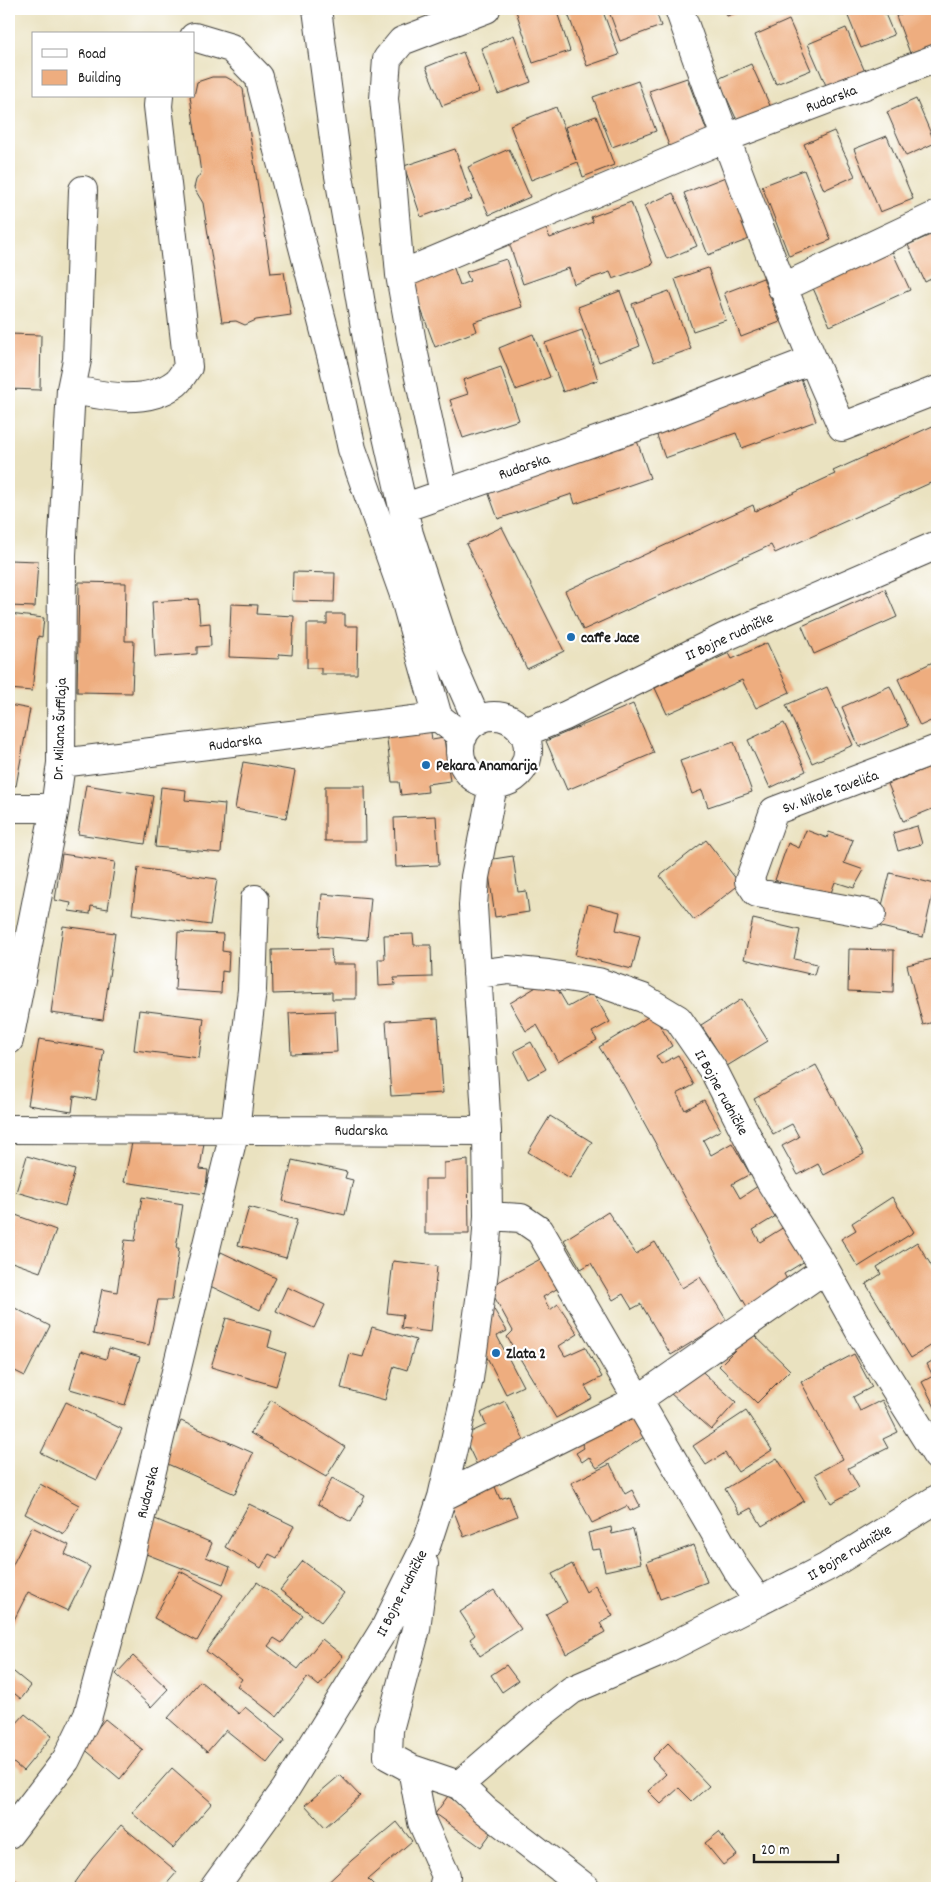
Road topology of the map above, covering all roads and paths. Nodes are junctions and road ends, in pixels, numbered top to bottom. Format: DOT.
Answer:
graph roads {
  1 [pos="317,9"];
  2 [pos="486,9"];
  3 [pos="679,9"];
  4 [pos="195,37"];
  5 [pos="937,58"];
  6 [pos="159,98"];
  7 [pos="725,138"];
  8 [pos="83,190"];
  9 [pos="937,215"];
  10 [pos="400,275"];
  11 [pos="782,288"];
  12 [pos="812,360"];
  13 [pos="937,390"];
  14 [pos="70,402"];
  15 [pos="444,493"];
  16 [pos="403,508"];
  17 [pos="937,545"];
  18 [pos="438,717"];
  19 [pos="470,729"];
  20 [pos="524,733"];
  21 [pos="937,750"];
  22 [pos="61,763"];
  23 [pos="493,785"];
  24 [pos="9,808"];
  25 [pos="55,808"];
  26 [pos="255,899"];
  27 [pos="872,914"];
  28 [pos="477,974"];
  29 [pos="9,1040"];
  30 [pos="9,1129"];
  31 [pos="235,1129"];
  32 [pos="487,1131"];
  33 [pos="488,1216"];
  34 [pos="825,1269"];
  35 [pos="639,1399"];
  36 [pos="937,1456"];
  37 [pos="442,1497"];
  38 [pos="937,1499"];
  39 [pos="427,1543"];
  40 [pos="758,1602"];
  41 [pos="412,1769"];
  42 [pos="459,1784"];
  43 [pos="9,1834"];
  44 [pos="214,1888"];
  45 [pos="443,1888"];
  46 [pos="586,1888"];
  1 -- 16 [label="street"];
  2 -- 10 [label="street"];
  3 -- 7 [label="street"];
  4 -- 18 [label="street"];
  5 -- 7 [label="street, Rudarska"];
  6 -- 14 [label="street"];
  7 -- 10 [label="street, Rudarska"];
  7 -- 11 [label="street"];
  8 -- 14 [label="street, Dr. Milana Šufflaja"];
  9 -- 11 [label="street"];
  10 -- 15 [label="street"];
  11 -- 12 [label="street"];
  12 -- 13 [label="street"];
  12 -- 15 [label="street, Rudarska"];
  14 -- 22 [label="street, Dr. Milana Šufflaja"];
  15 -- 16 [label="street, Rudarska"];
  16 -- 19 [label="street"];
  17 -- 20 [label="street, II Bojne rudničke"];
  18 -- 19 [label="street"];
  18 -- 22 [label="street, Rudarska"];
  19 -- 20 [label="street"];
  19 -- 23 [label="street"];
  20 -- 23 [label="street"];
  21 -- 27 [label="street, Sv. Nikole Tavelića"];
  22 -- 25 [label="street, Dr. Milana Šufflaja"];
  23 -- 28 [label="street"];
  24 -- 25 [label="street"];
  25 -- 29 [label="street, Dr. Milana Šufflaja"];
  26 -- 31 [label="street, Rudarska"];
  28 -- 32 [label="street"];
  28 -- 34 [label="street, II Bojne rudničke"];
  30 -- 31 [label="street, Rudarska"];
  31 -- 32 [label="street, Rudarska"];
  31 -- 43 [label="street, Rudarska"];
  32 -- 33 [label="street"];
  33 -- 35 [label="street"];
  33 -- 37 [label="street"];
  34 -- 35 [label="street"];
  34 -- 36 [label="street, II Bojne rudničke"];
  35 -- 37 [label="street"];
  35 -- 40 [label="street"];
  37 -- 39 [label="street"];
  38 -- 40 [label="street, II Bojne rudničke"];
  39 -- 41 [label="street, II Bojne rudničke"];
  39 -- 44 [label="street, II Bojne rudničke"];
  40 -- 42 [label="street, II Bojne rudničke"];
  41 -- 42 [label="street, II Bojne rudničke"];
  41 -- 45 [label="street"];
  42 -- 46 [label="street, II Bojne rudničke"];
}
